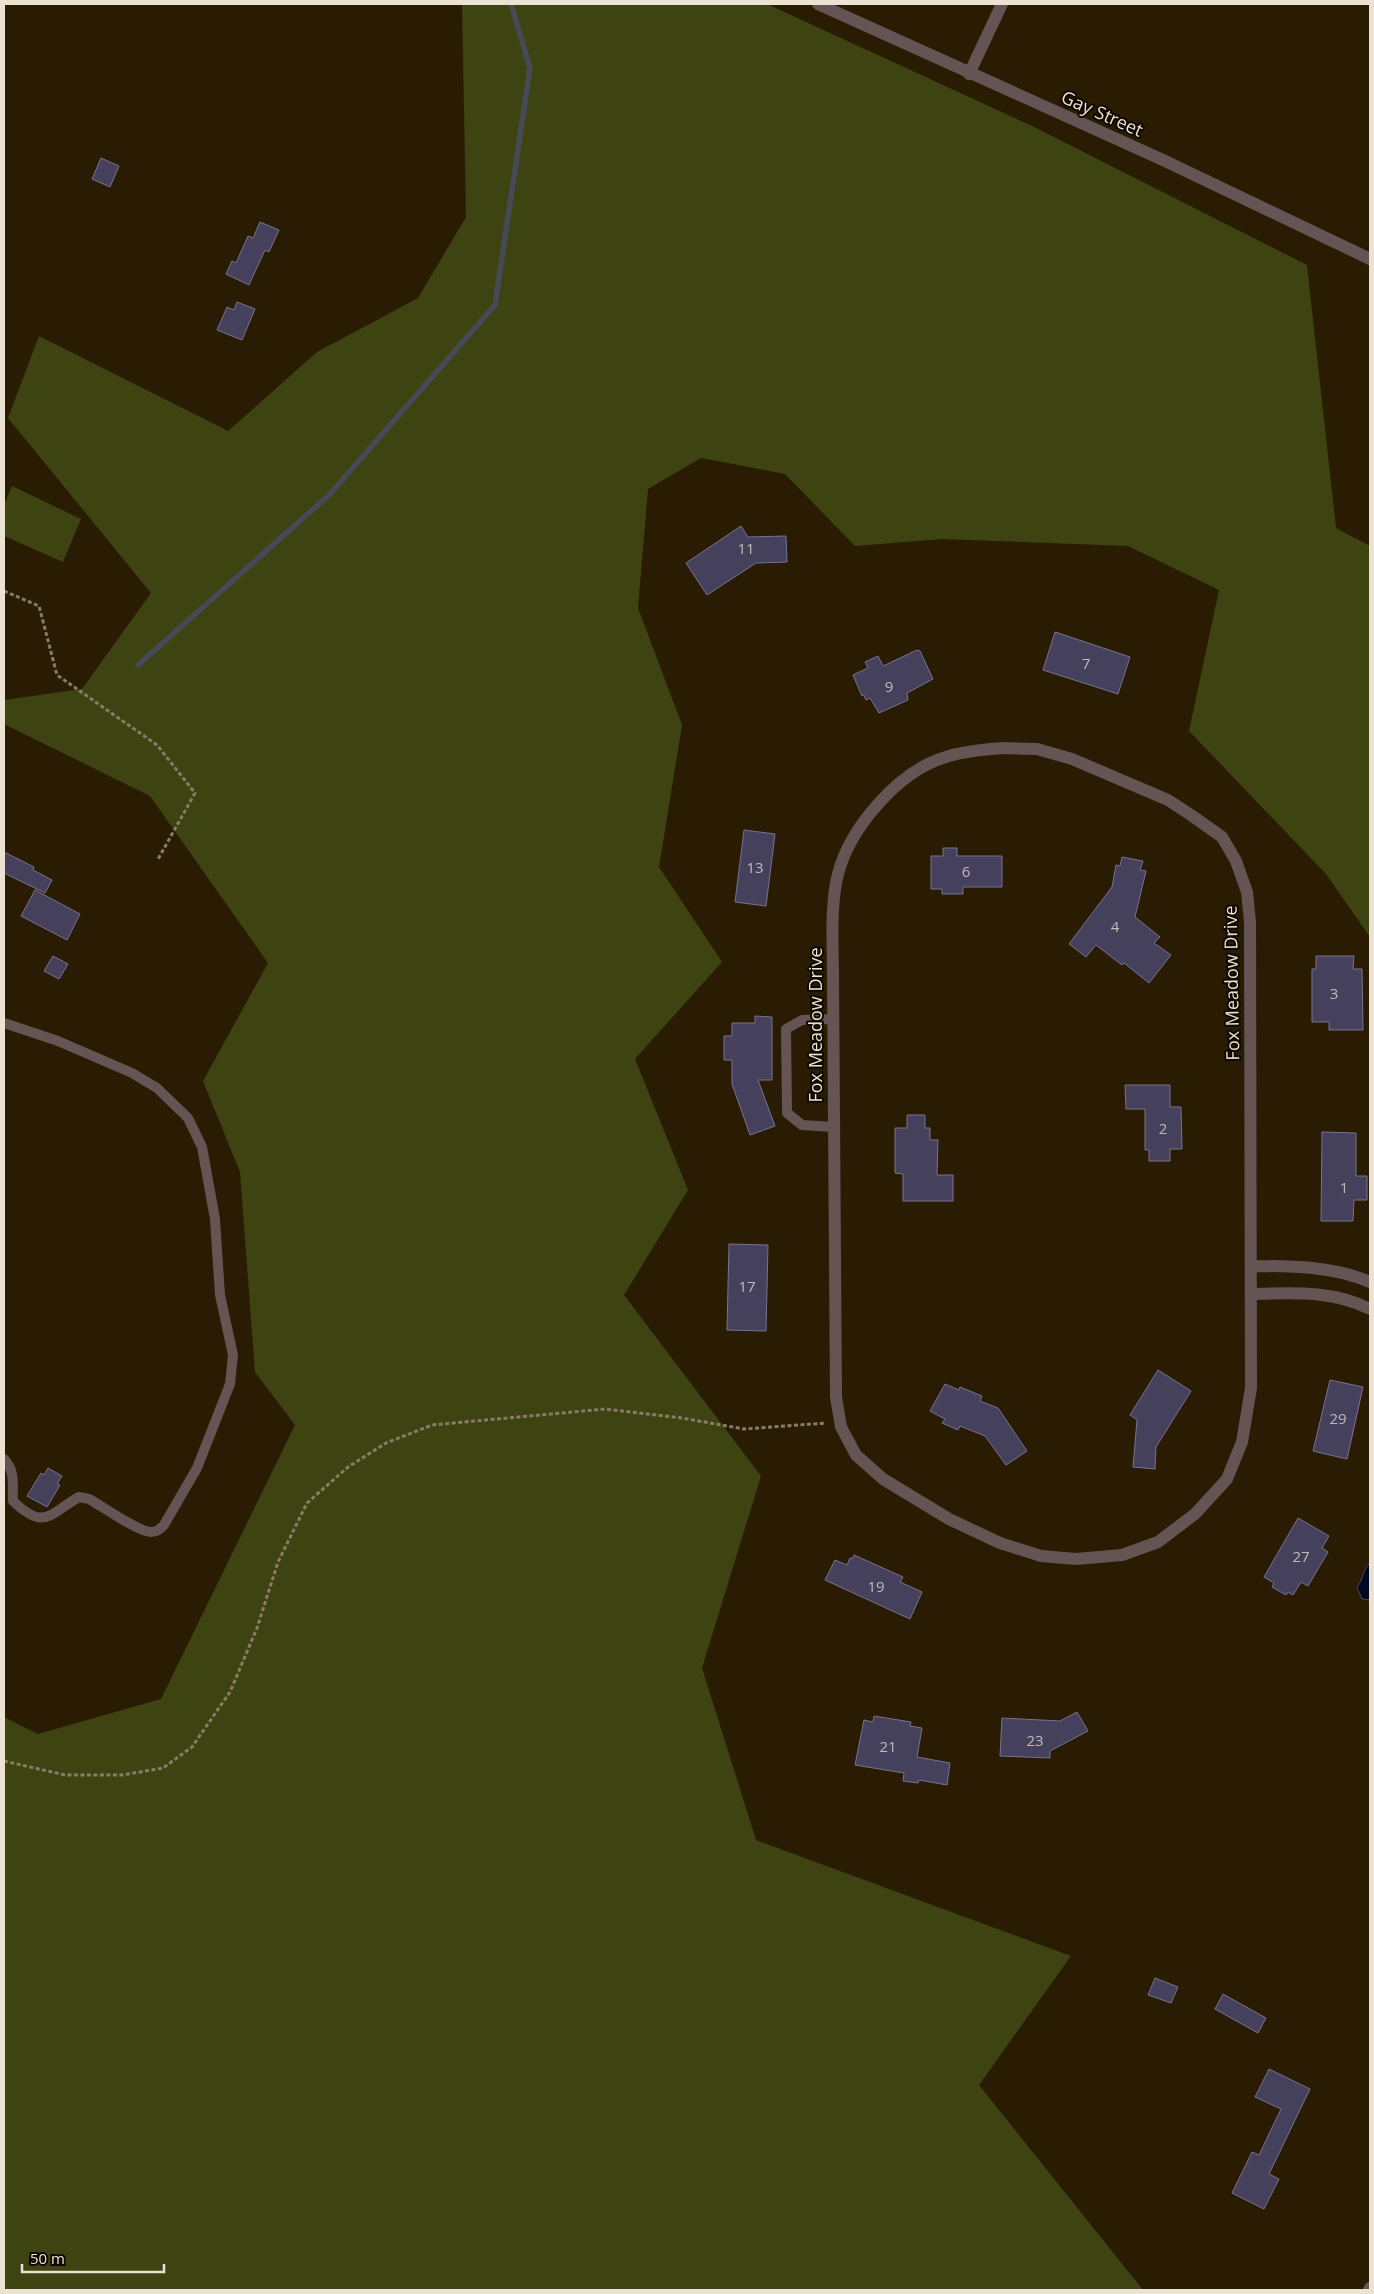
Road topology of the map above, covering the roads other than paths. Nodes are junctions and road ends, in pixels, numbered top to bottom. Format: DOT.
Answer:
graph roads {
  1 [pos="818,4"];
  2 [pos="1002,4"];
  3 [pos="969,74"];
  4 [pos="1370,259"];
  5 [pos="833,1019"];
  6 [pos="4,1023"];
  7 [pos="834,1127"];
  8 [pos="1252,1266"];
  9 [pos="1370,1282"];
  10 [pos="1252,1294"];
  11 [pos="1370,1309"];
  12 [pos="4,1458"];
  1 -- 3 [label="street, Gay Street"];
  2 -- 3 [label="street"];
  3 -- 4 [label="street, Gay Street"];
  5 -- 7 [label="street, Fox Meadow Drive"];
  5 -- 7 [label="lane"];
  5 -- 8 [label="street, Fox Meadow Drive"];
  6 -- 12 [label="lane"];
  7 -- 10 [label="street, Fox Meadow Drive"];
  8 -- 9 [label="street"];
  8 -- 10 [label="street, Fox Meadow Drive"];
  10 -- 11 [label="street"];
}
